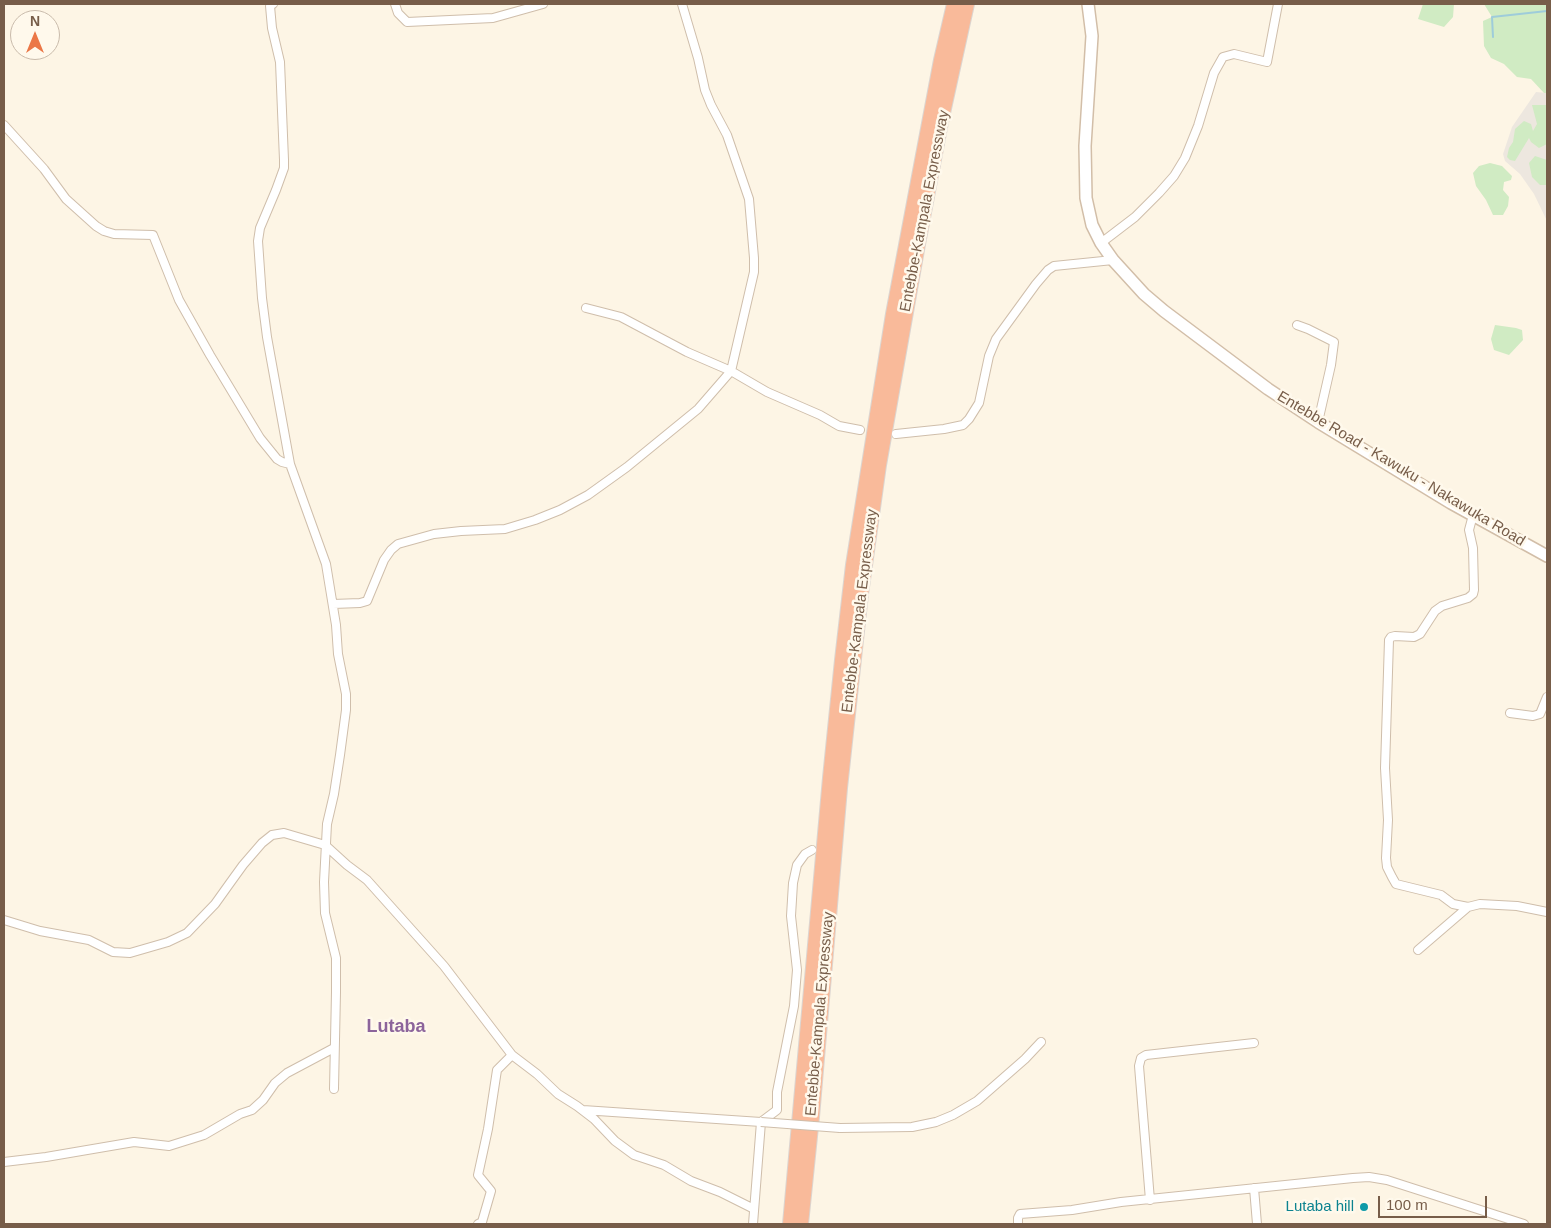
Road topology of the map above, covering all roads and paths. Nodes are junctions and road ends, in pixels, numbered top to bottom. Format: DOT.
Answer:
graph roads {
  1 [pos="273,4"];
  2 [pos="395,4"];
  3 [pos="543,4"];
  4 [pos="682,4"];
  5 [pos="954,4"];
  6 [pos="967,4"];
  7 [pos="1088,4"];
  8 [pos="1278,4"];
  9 [pos="4,126"];
  10 [pos="1101,243"];
  11 [pos="1113,260"];
  12 [pos="586,308"];
  13 [pos="1297,326"];
  14 [pos="731,371"];
  15 [pos="1318,422"];
  16 [pos="860,430"];
  17 [pos="896,434"];
  18 [pos="290,464"];
  19 [pos="1473,515"];
  20 [pos="1547,556"];
  21 [pos="332,604"];
  22 [pos="1547,697"];
  23 [pos="1510,712"];
  24 [pos="325,845"];
  25 [pos="812,850"];
  26 [pos="1468,908"];
  27 [pos="1547,912"];
  28 [pos="4,920"];
  29 [pos="1418,950"];
  30 [pos="1041,1042"];
  31 [pos="1254,1042"];
  32 [pos="334,1048"];
  33 [pos="512,1055"];
  34 [pos="334,1089"];
  35 [pos="583,1110"];
  36 [pos="761,1122"];
  37 [pos="4,1162"];
  38 [pos="1254,1188"];
  39 [pos="1150,1200"];
  40 [pos="754,1209"];
  41 [pos="478,1224"];
  42 [pos="753,1224"];
  43 [pos="790,1224"];
  44 [pos="801,1224"];
  45 [pos="1018,1224"];
  46 [pos="1256,1224"];
  47 [pos="1524,1224"];
  1 -- 18 [label="street"];
  2 -- 3 [label="street"];
  4 -- 14 [label="street"];
  5 -- 43 [label="highway, Entebbe-Kampala Expressway"];
  6 -- 44 [label="highway, Entebbe-Kampala Expressway"];
  7 -- 10 [label="main road, Entebbe Road - Kawuku - Nakawuka Road"];
  8 -- 10 [label="street"];
  9 -- 18 [label="street"];
  10 -- 11 [label="main road, Entebbe Road - Kawuku - Nakawuka Road"];
  11 -- 15 [label="main road, Entebbe Road - Kawuku - Nakawuka Road"];
  11 -- 17 [label="street"];
  12 -- 14 [label="street"];
  13 -- 15 [label="street"];
  14 -- 16 [label="street"];
  14 -- 21 [label="street"];
  15 -- 19 [label="main road, Entebbe Road - Kawuku - Nakawuka Road"];
  18 -- 21 [label="street"];
  19 -- 20 [label="main road, Entebbe Road - Kawuku - Nakawuka Road"];
  19 -- 26 [label="street"];
  21 -- 24 [label="street"];
  22 -- 23 [label="street"];
  24 -- 28 [label="street"];
  24 -- 32 [label="street"];
  24 -- 33 [label="street"];
  25 -- 36 [label="street"];
  26 -- 27 [label="street"];
  26 -- 29 [label="street"];
  30 -- 36 [label="street, bridge"];
  31 -- 39 [label="street"];
  32 -- 34 [label="street"];
  32 -- 37 [label="street"];
  33 -- 35 [label="street"];
  33 -- 41 [label="street"];
  35 -- 36 [label="street"];
  35 -- 40 [label="street"];
  36 -- 40 [label="street"];
  38 -- 39 [label="street"];
  38 -- 46 [label="street"];
  38 -- 47 [label="street"];
  39 -- 45 [label="street"];
  40 -- 42 [label="street"];
}
